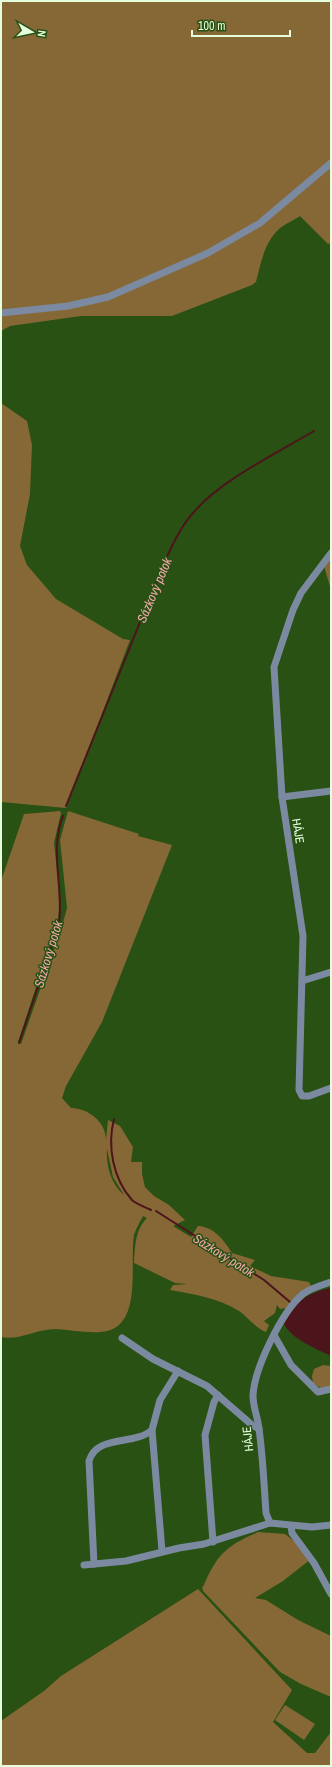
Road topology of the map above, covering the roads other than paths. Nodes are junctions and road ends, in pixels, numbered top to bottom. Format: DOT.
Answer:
graph roads {
  1 [pos="331,163"];
  2 [pos="1,313"];
  3 [pos="331,553"];
  4 [pos="331,790"];
  5 [pos="282,797"];
  6 [pos="331,972"];
  7 [pos="302,981"];
  8 [pos="331,1088"];
  9 [pos="331,1282"];
  10 [pos="274,1334"];
  11 [pos="122,1338"];
  12 [pos="178,1371"];
  13 [pos="331,1389"];
  14 [pos="218,1395"];
  15 [pos="259,1429"];
  16 [pos="152,1430"];
  17 [pos="270,1523"];
  18 [pos="331,1525"];
  19 [pos="291,1526"];
  20 [pos="213,1542"];
  21 [pos="162,1551"];
  22 [pos="94,1564"];
  23 [pos="84,1565"];
  24 [pos="331,1594"];
  1 -- 2 [label="street"];
  3 -- 5 [label="street, HÁJE"];
  4 -- 5 [label="street"];
  5 -- 7 [label="street, HÁJE"];
  6 -- 7 [label="street"];
  7 -- 8 [label="street, HÁJE"];
  9 -- 10 [label="street, HÁJE"];
  10 -- 13 [label="street"];
  10 -- 15 [label="street, HÁJE"];
  11 -- 12 [label="street"];
  12 -- 14 [label="street"];
  12 -- 16 [label="street"];
  14 -- 15 [label="street"];
  14 -- 20 [label="street"];
  15 -- 17 [label="street, HÁJE"];
  16 -- 21 [label="street"];
  16 -- 22 [label="street"];
  17 -- 19 [label="street"];
  17 -- 20 [label="street"];
  18 -- 19 [label="street"];
  19 -- 24 [label="street"];
  20 -- 21 [label="street"];
  21 -- 22 [label="street"];
  22 -- 23 [label="street"];
}
